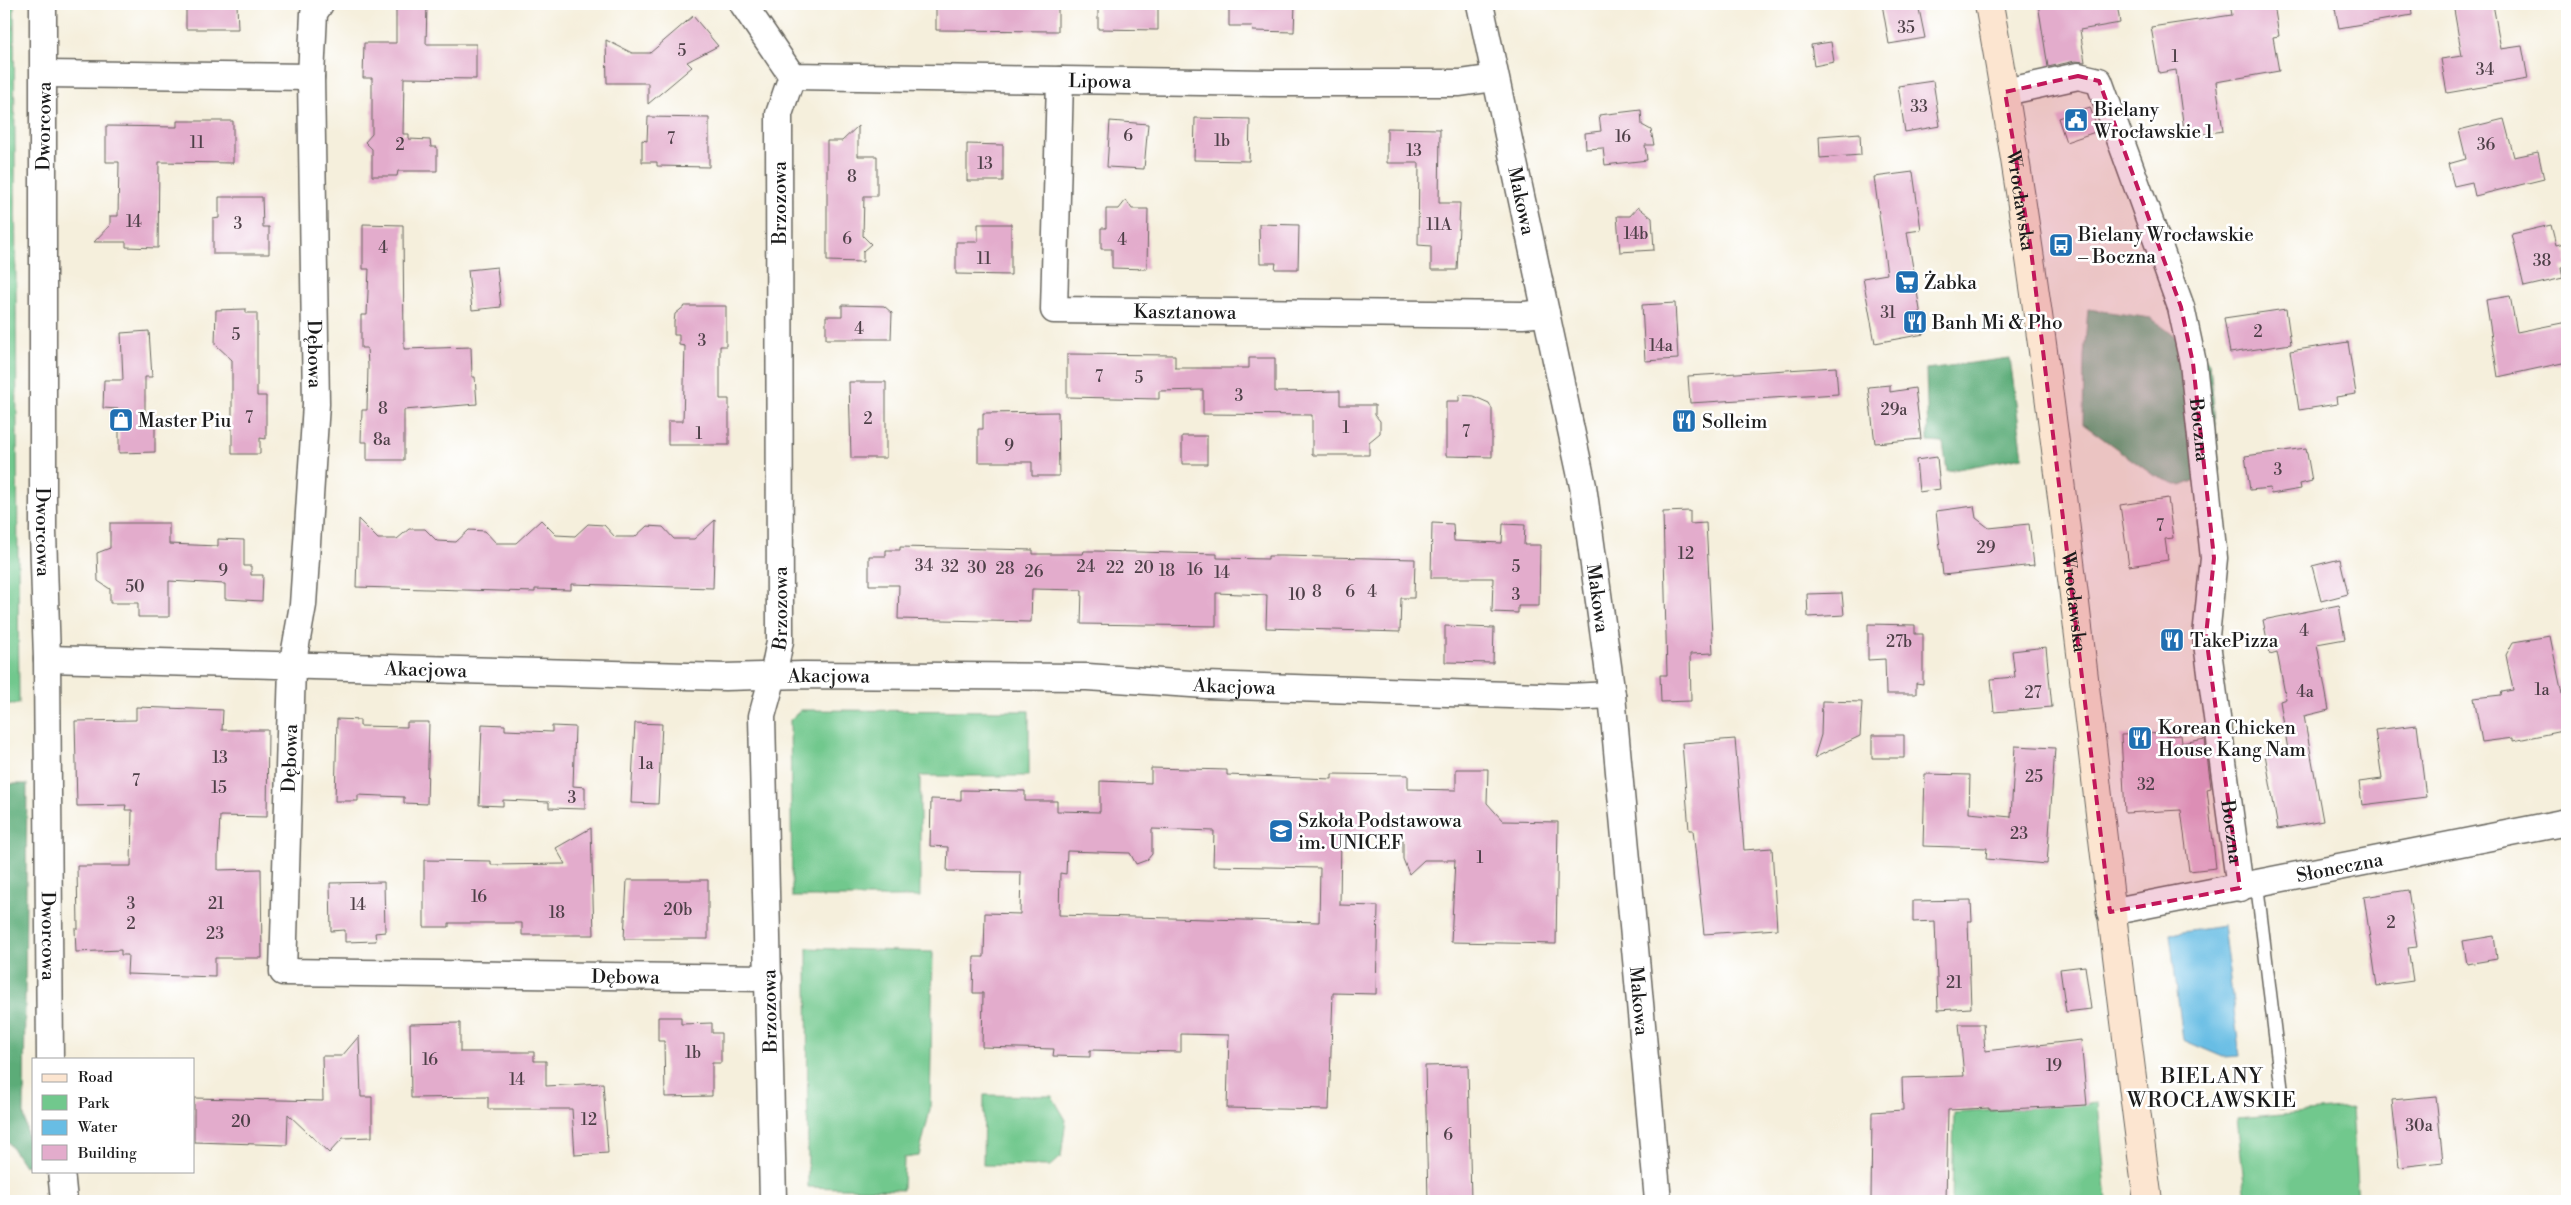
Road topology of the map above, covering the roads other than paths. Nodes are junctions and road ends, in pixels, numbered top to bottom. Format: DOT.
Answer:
graph roads {
  1 [pos="43,4"];
  2 [pos="320,4"];
  3 [pos="743,4"];
  4 [pos="1480,4"];
  5 [pos="1990,4"];
  6 [pos="312,69"];
  7 [pos="44,74"];
  8 [pos="792,76"];
  9 [pos="1495,78"];
  10 [pos="1060,80"];
  11 [pos="2005,92"];
  12 [pos="1546,312"];
  13 [pos="47,660"];
  14 [pos="292,667"];
  15 [pos="773,676"];
  16 [pos="1612,696"];
  17 [pos="2567,822"];
  18 [pos="2248,886"];
  19 [pos="2110,912"];
  20 [pos="769,978"];
  21 [pos="50,1058"];
  22 [pos="2282,1101"];
  23 [pos="61,1172"];
  24 [pos="64,1201"];
  25 [pos="773,1201"];
  26 [pos="1658,1201"];
  27 [pos="2148,1201"];
  1 -- 7 [label="street, Dworcowa"];
  2 -- 6 [label="street"];
  3 -- 8 [label="street"];
  4 -- 9 [label="street, Makowa"];
  5 -- 11 [label="main road, Wrocławska"];
  6 -- 7 [label="street"];
  6 -- 14 [label="street, Dębowa"];
  7 -- 13 [label="street, Dworcowa"];
  8 -- 10 [label="street, Lipowa"];
  8 -- 15 [label="street, Brzozowa"];
  9 -- 10 [label="street, Lipowa"];
  9 -- 12 [label="street, Makowa"];
  10 -- 12 [label="street, Kasztanowa"];
  11 -- 18 [label="street, Boczna"];
  11 -- 19 [label="main road, Wrocławska"];
  12 -- 16 [label="street, Makowa"];
  13 -- 14 [label="street, Akacjowa"];
  13 -- 21 [label="street, Dworcowa"];
  14 -- 15 [label="street, Akacjowa"];
  14 -- 20 [label="street, Dębowa"];
  15 -- 16 [label="street, Akacjowa"];
  15 -- 20 [label="street, Brzozowa"];
  16 -- 26 [label="street, Makowa"];
  17 -- 18 [label="street, Słoneczna"];
  18 -- 19 [label="street, Słoneczna"];
  18 -- 22 [label="lane"];
  19 -- 27 [label="main road, Wrocławska"];
  20 -- 25 [label="street, Brzozowa"];
  23 -- 24 [label="street"];
}
